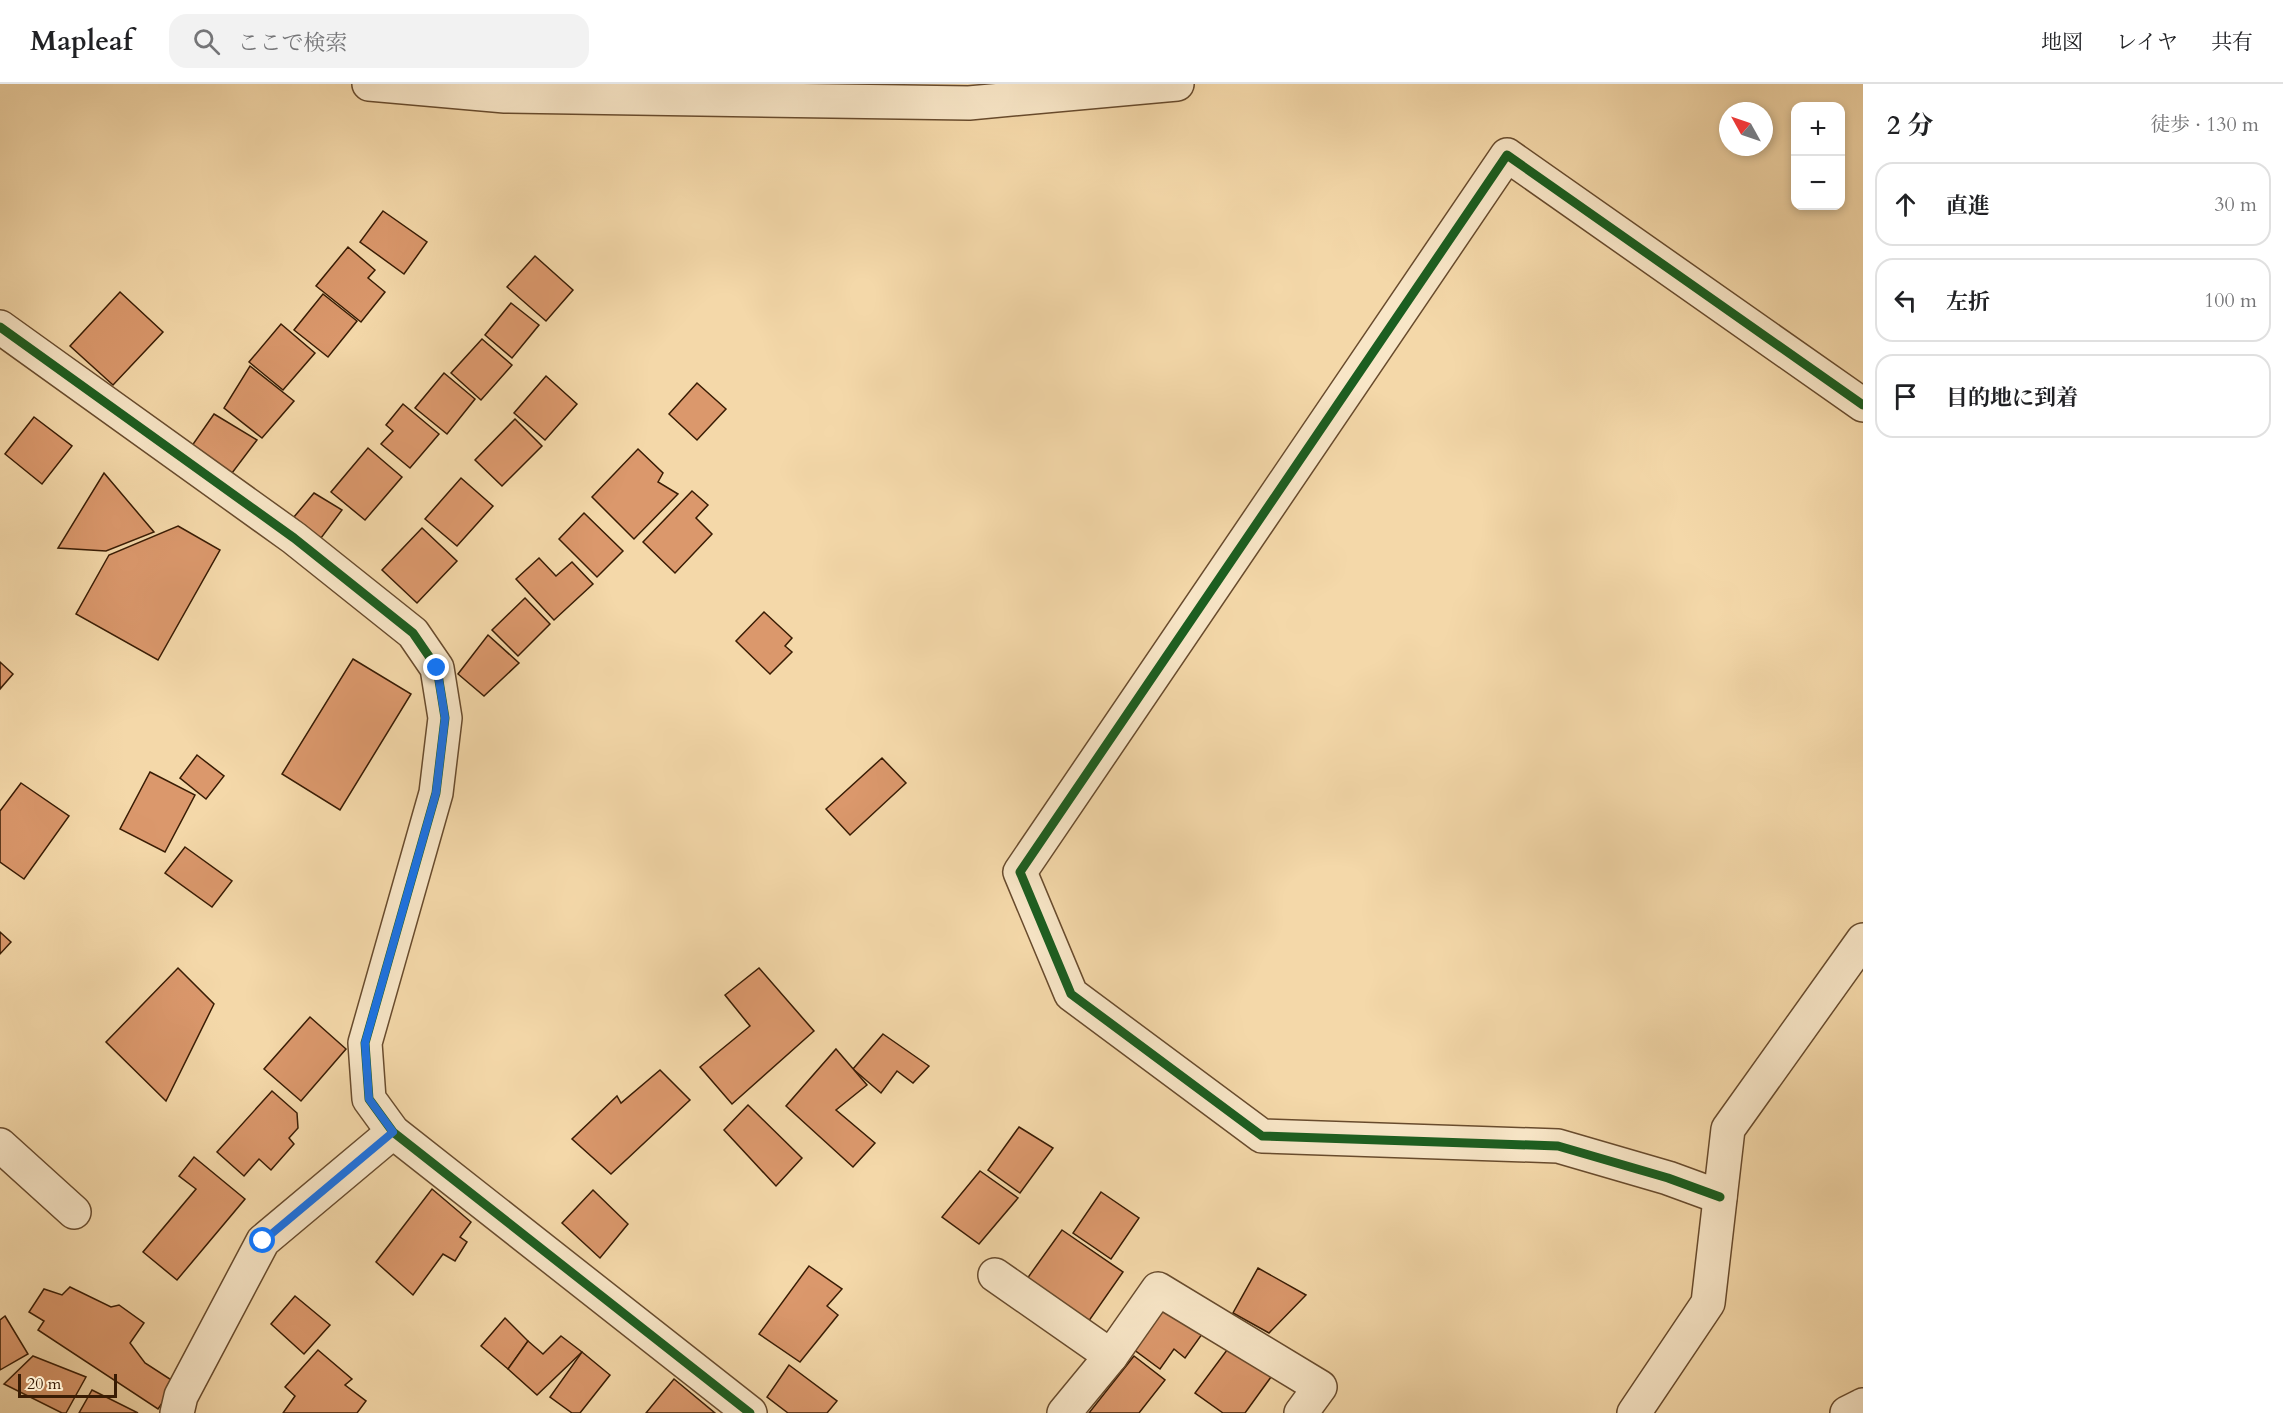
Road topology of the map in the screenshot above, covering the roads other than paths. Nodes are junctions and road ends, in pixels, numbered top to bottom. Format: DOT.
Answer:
graph roads {
  1 [pos="369,84"];
  2 [pos="1177,84"];
  3 [pos="0,327"];
  4 [pos="1863,405"];
  5 [pos="1863,940"];
  6 [pos="393,1132"];
  7 [pos="0,1145"];
  8 [pos="1720,1197"];
  9 [pos="74,1212"];
  10 [pos="995,1275"];
  11 [pos="1112,1356"];
  12 [pos="1863,1405"];
  13 [pos="177,1413"];
  14 [pos="750,1413"];
  15 [pos="1064,1413"];
  16 [pos="1301,1413"];
  17 [pos="1634,1413"];
  18 [pos="1847,1413"];
  1 -- 2 [label="street"];
  3 -- 6 [label="street"];
  4 -- 8 [label="street"];
  5 -- 8 [label="street"];
  6 -- 13 [label="street"];
  6 -- 14 [label="street"];
  7 -- 9 [label="street"];
  8 -- 17 [label="street"];
  10 -- 11 [label="street"];
  11 -- 15 [label="street"];
  11 -- 16 [label="street"];
  12 -- 18 [label="street"];
}
